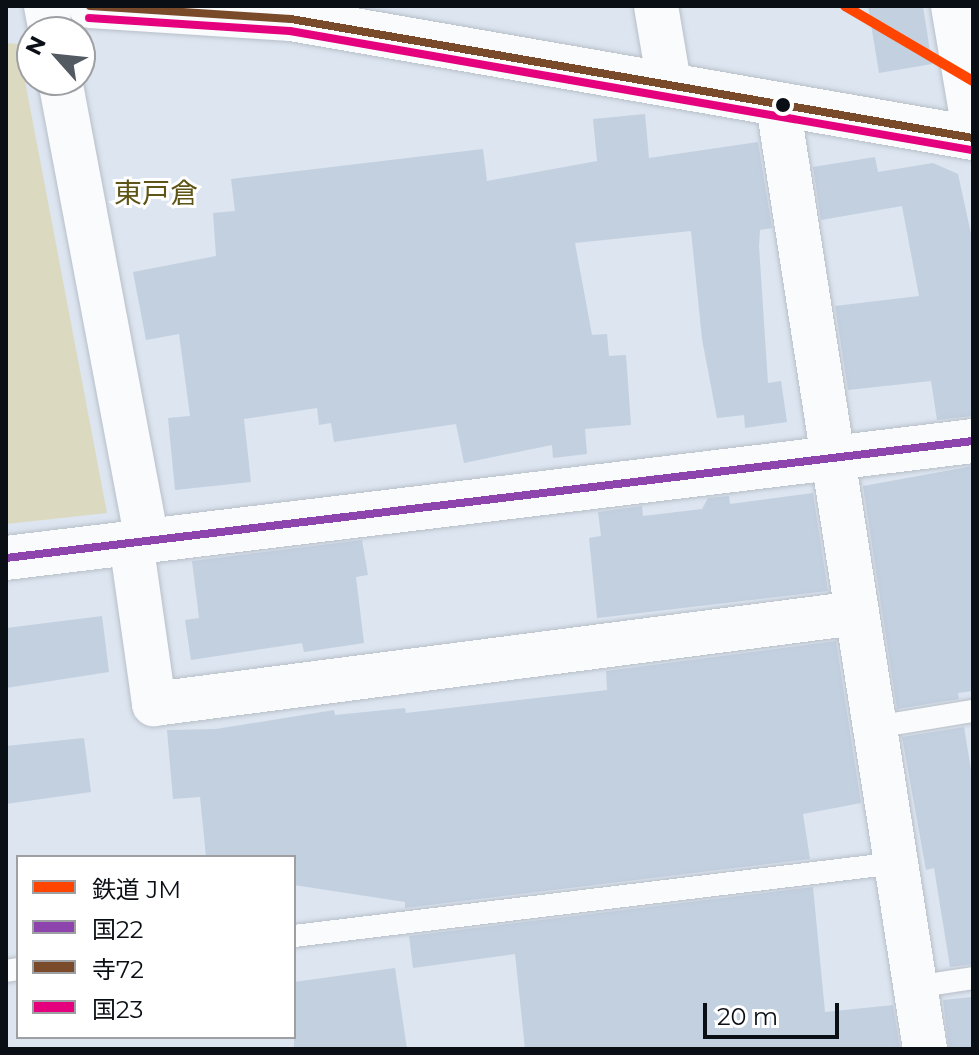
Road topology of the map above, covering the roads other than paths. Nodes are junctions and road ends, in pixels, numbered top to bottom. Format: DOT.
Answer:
graph roads {
  1 [pos="90,6"];
  2 [pos="656,6"];
  3 [pos="953,6"];
  4 [pos="290,13"];
  5 [pos="669,83"];
  6 [pos="63,96"];
  7 [pos="778,105"];
  8 [pos="973,124"];
  9 [pos="973,138"];
  10 [pos="973,441"];
  11 [pos="833,457"];
  12 [pos="139,541"];
  13 [pos="6,558"];
  14 [pos="857,613"];
  15 [pos="973,711"];
  16 [pos="875,727"];
  17 [pos="896,863"];
  18 [pos="296,936"];
  19 [pos="973,978"];
  20 [pos="915,987"];
  21 [pos="925,1049"];
  1 -- 4 [label="street"];
  2 -- 5 [label="street"];
  3 -- 8 [label="street"];
  4 -- 5 [label="street"];
  5 -- 7 [label="street"];
  6 -- 12 [label="street"];
  7 -- 9 [label="street"];
  7 -- 11 [label="street"];
  10 -- 11 [label="street"];
  11 -- 12 [label="street"];
  11 -- 14 [label="street"];
  12 -- 13 [label="street"];
  12 -- 14 [label="street"];
  14 -- 16 [label="street"];
  15 -- 16 [label="lane"];
  16 -- 17 [label="street"];
  17 -- 18 [label="lane"];
  17 -- 20 [label="street"];
  19 -- 20 [label="lane"];
  20 -- 21 [label="street"];
}
